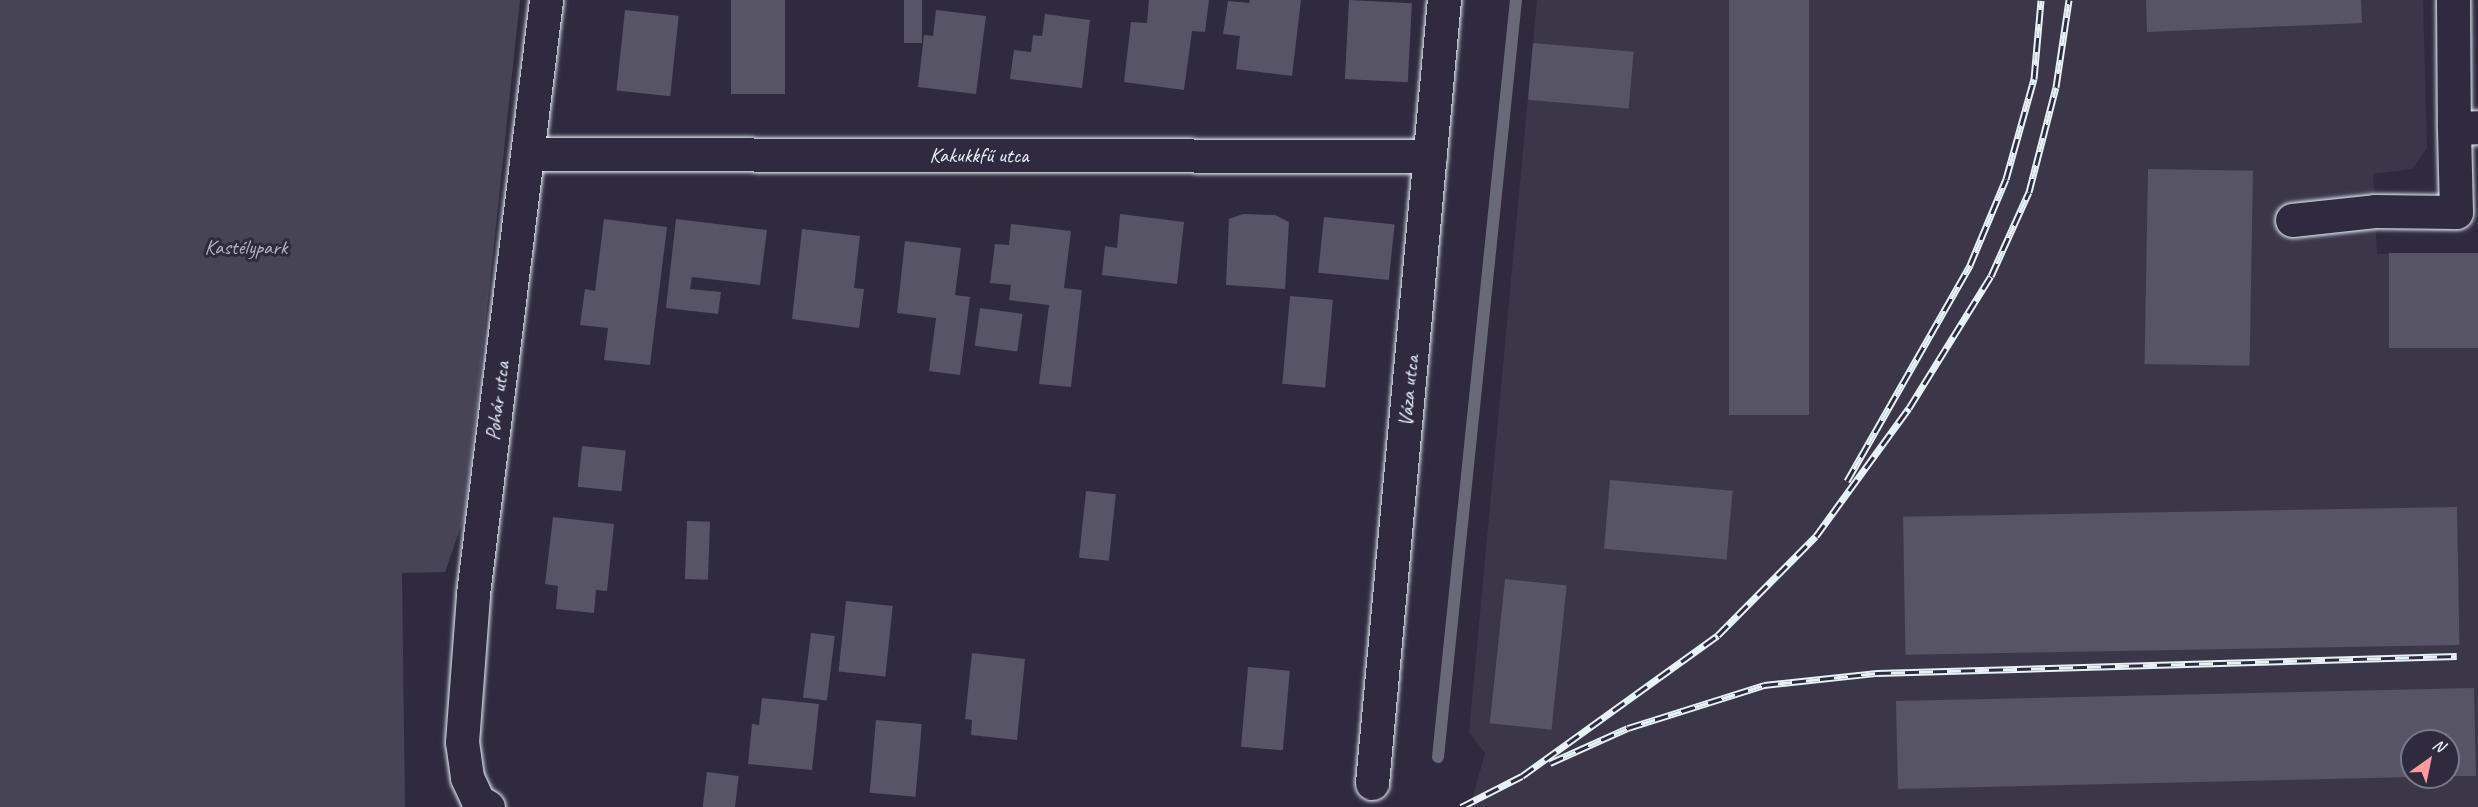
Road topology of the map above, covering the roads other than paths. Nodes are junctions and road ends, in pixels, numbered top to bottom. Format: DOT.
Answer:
graph roads {
  1 [pos="546,0"];
  2 [pos="1444,0"];
  3 [pos="2454,0"];
  4 [pos="2466,127"];
  5 [pos="528,154"];
  6 [pos="1430,156"];
  7 [pos="2292,220"];
  8 [pos="1372,783"];
  9 [pos="483,804"];
  1 -- 5 [label="street, Pohár utca"];
  2 -- 6 [label="street, Váza utca"];
  3 -- 4 [label="street"];
  4 -- 7 [label="street"];
  5 -- 6 [label="street, Kakukkfű utca"];
  5 -- 9 [label="street, Pohár utca"];
  6 -- 8 [label="street, Váza utca"];
}
